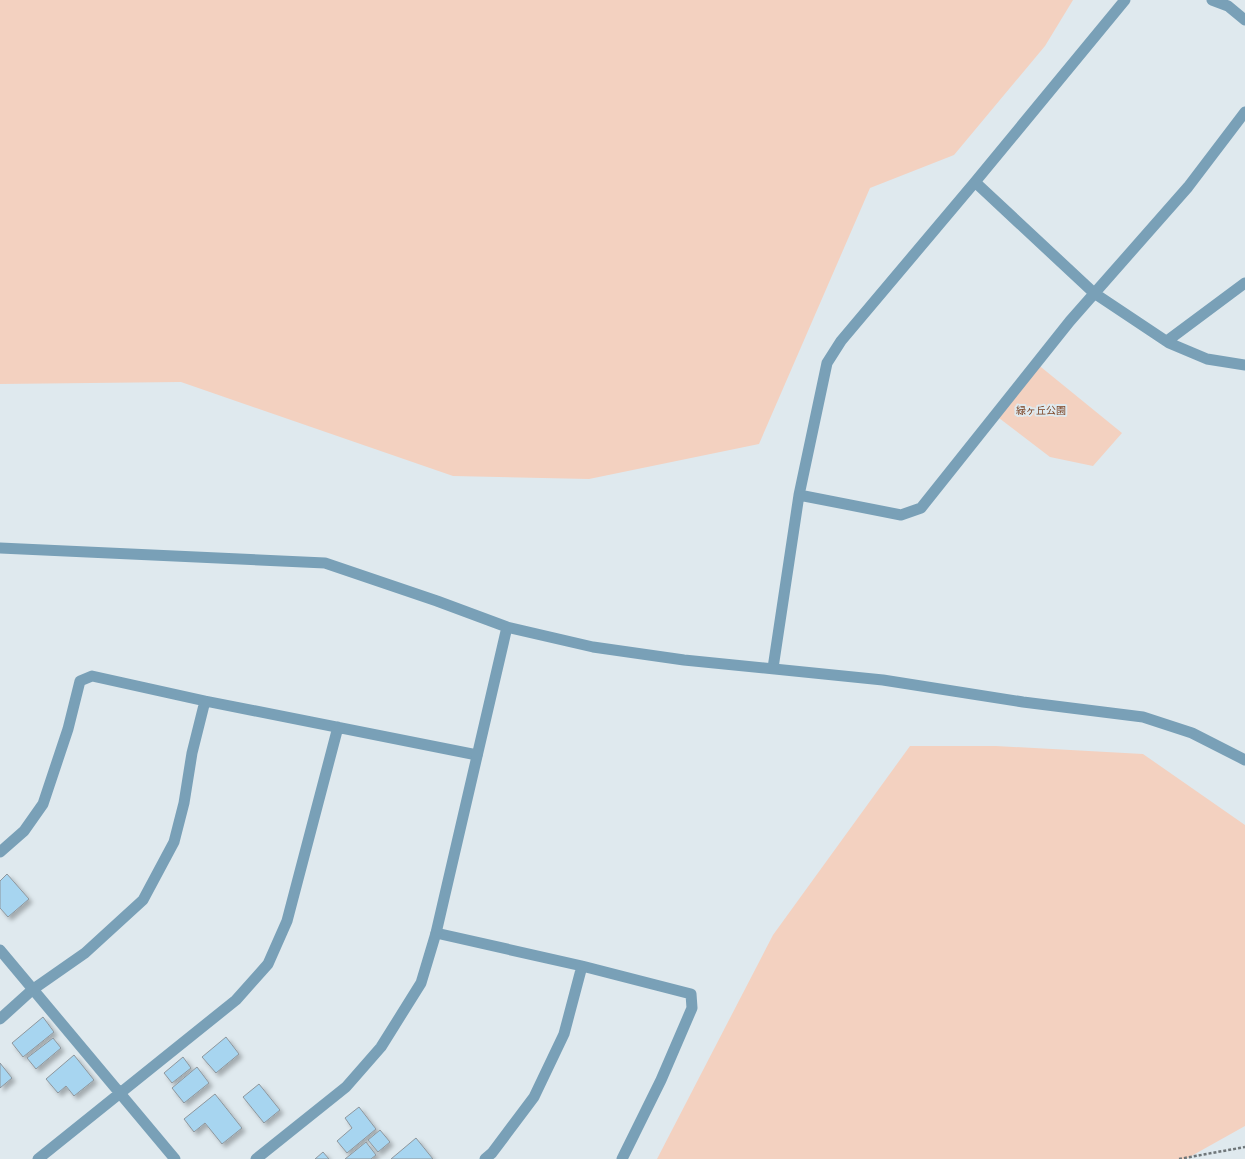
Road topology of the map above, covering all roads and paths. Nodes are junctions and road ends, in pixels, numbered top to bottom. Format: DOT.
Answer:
graph roads {
  1 [pos="1125,0"];
  2 [pos="1212,0"];
  3 [pos="1245,20"];
  4 [pos="1245,112"];
  5 [pos="975,182"];
  6 [pos="1245,283"];
  7 [pos="1094,293"];
  8 [pos="1167,341"];
  9 [pos="1245,365"];
  10 [pos="799,495"];
  11 [pos="0,548"];
  12 [pos="507,627"];
  13 [pos="773,668"];
  14 [pos="205,701"];
  15 [pos="338,727"];
  16 [pos="477,755"];
  17 [pos="1245,760"];
  18 [pos="0,852"];
  19 [pos="436,933"];
  20 [pos="0,950"];
  21 [pos="582,966"];
  22 [pos="32,990"];
  23 [pos="0,1019"];
  24 [pos="119,1092"];
  25 [pos="1245,1147"];
  26 [pos="38,1159"];
  27 [pos="175,1159"];
  28 [pos="256,1159"];
  29 [pos="485,1159"];
  30 [pos="622,1159"];
  31 [pos="1179,1159"];
  1 -- 5 [label="street"];
  2 -- 3 [label="street"];
  4 -- 7 [label="street"];
  5 -- 7 [label="street"];
  5 -- 10 [label="street"];
  6 -- 8 [label="street"];
  7 -- 8 [label="street"];
  7 -- 10 [label="street"];
  8 -- 9 [label="street"];
  10 -- 13 [label="street"];
  11 -- 12 [label="street"];
  12 -- 13 [label="street"];
  12 -- 16 [label="street"];
  13 -- 17 [label="street"];
  14 -- 15 [label="street"];
  14 -- 18 [label="street"];
  14 -- 22 [label="street"];
  15 -- 16 [label="street"];
  15 -- 24 [label="street"];
  16 -- 19 [label="street"];
  19 -- 21 [label="street"];
  19 -- 28 [label="street"];
  20 -- 22 [label="street"];
  21 -- 29 [label="street"];
  21 -- 30 [label="street"];
  22 -- 23 [label="street"];
  22 -- 24 [label="street"];
  24 -- 26 [label="street"];
  24 -- 27 [label="street"];
  25 -- 31 [label="path"];
}
